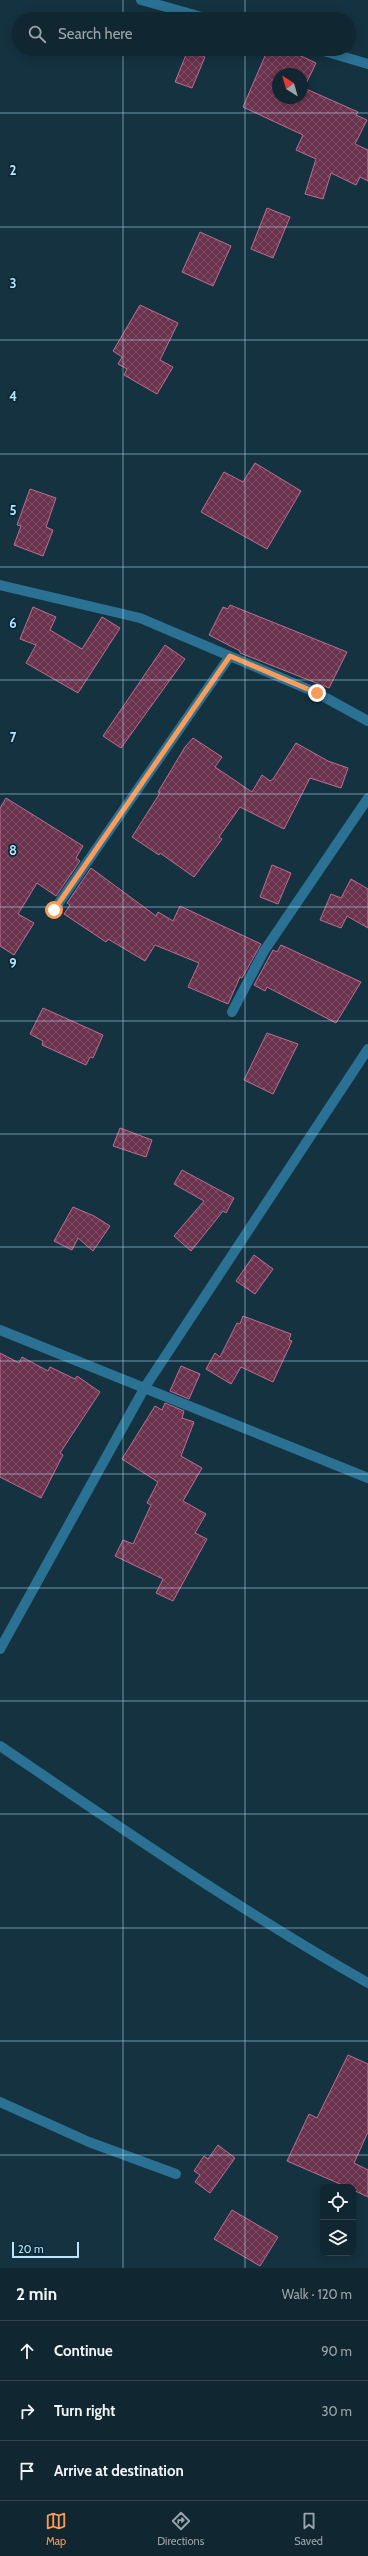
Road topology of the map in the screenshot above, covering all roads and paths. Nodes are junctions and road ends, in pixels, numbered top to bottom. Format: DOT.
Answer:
graph roads {
  1 [pos="141,0"];
  2 [pos="185,12"];
  3 [pos="341,56"];
  4 [pos="368,64"];
  5 [pos="0,585"];
  6 [pos="230,656"];
  7 [pos="368,721"];
  8 [pos="368,798"];
  9 [pos="54,910"];
  10 [pos="232,1012"];
  11 [pos="368,1049"];
  12 [pos="0,1330"];
  13 [pos="145,1387"];
  14 [pos="368,1478"];
  15 [pos="0,1649"];
  16 [pos="0,1746"];
  17 [pos="368,1984"];
  18 [pos="0,2102"];
  19 [pos="176,2174"];
  1 -- 2 [label="street"];
  3 -- 4 [label="street"];
  5 -- 6 [label="street"];
  6 -- 7 [label="street"];
  6 -- 9 [label="street"];
  8 -- 10 [label="street"];
  11 -- 13 [label="street"];
  12 -- 13 [label="street"];
  13 -- 14 [label="street"];
  13 -- 15 [label="street"];
  16 -- 17 [label="street"];
  18 -- 19 [label="street"];
}
